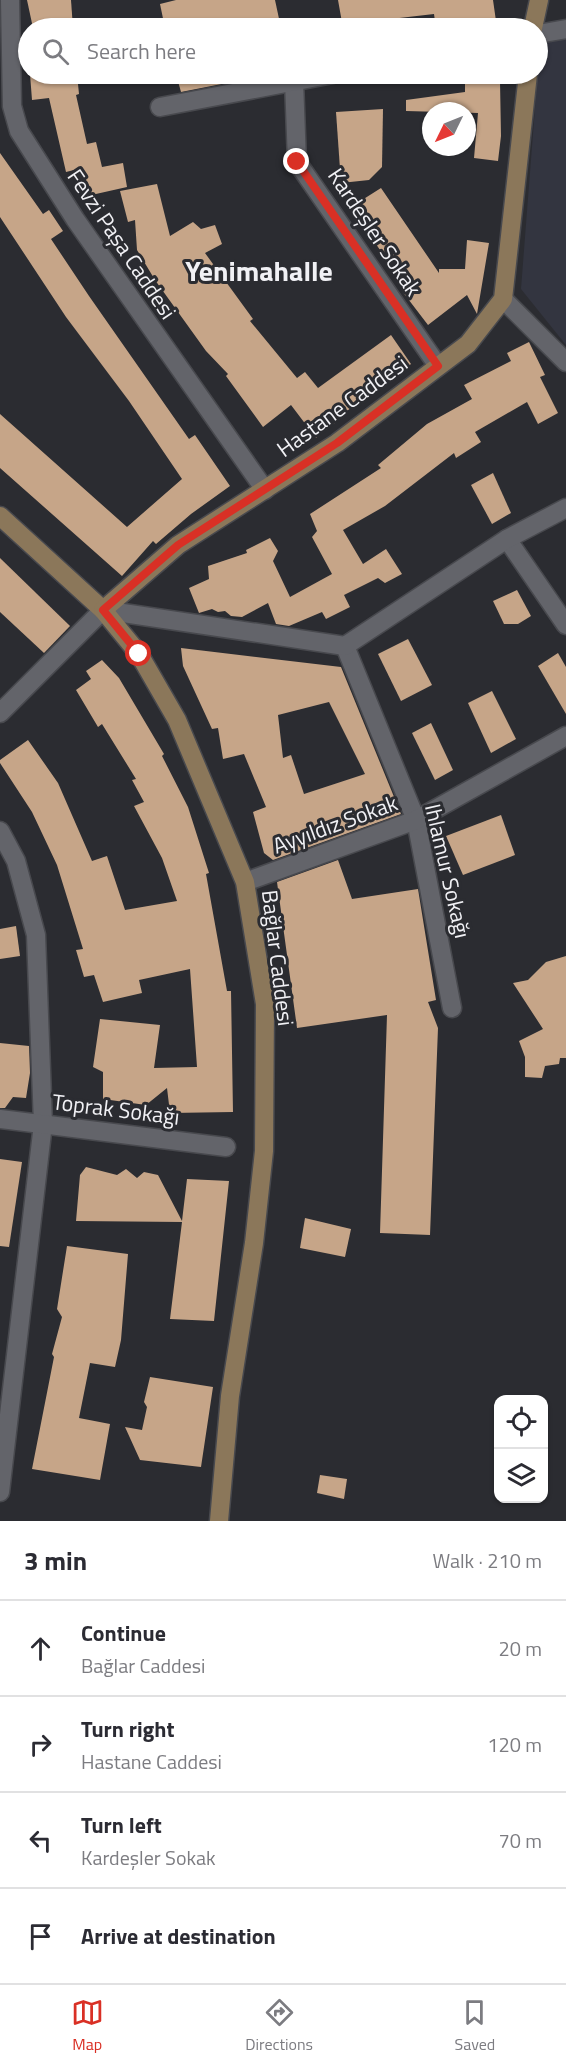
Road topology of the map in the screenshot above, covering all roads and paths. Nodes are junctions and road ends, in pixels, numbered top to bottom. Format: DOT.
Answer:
graph roads {
  1 [pos="10,0"];
  2 [pos="539,0"];
  3 [pos="536,18"];
  4 [pos="566,29"];
  5 [pos="548,31"];
  6 [pos="279,84"];
  7 [pos="294,84"];
  8 [pos="527,84"];
  9 [pos="160,108"];
  10 [pos="503,299"];
  11 [pos="566,362"];
  12 [pos="438,366"];
  13 [pos="265,490"];
  14 [pos="566,508"];
  15 [pos="0,516"];
  16 [pos="507,539"];
  17 [pos="103,610"];
  18 [pos="566,625"];
  19 [pos="345,646"];
  20 [pos="0,713"];
  21 [pos="566,736"];
  22 [pos="416,820"];
  23 [pos="0,831"];
  24 [pos="245,882"];
  25 [pos="453,1008"];
  26 [pos="0,1119"];
  27 [pos="43,1124"];
  28 [pos="226,1147"];
  29 [pos="0,1492"];
  30 [pos="219,1521"];
  1 -- 13 [label="street, Fevzi Paşa Caddesi"];
  2 -- 3 [label="main road"];
  4 -- 5 [label="street"];
  6 -- 9 [label="street"];
  7 -- 12 [label="street, Kardeşler Sokak"];
  8 -- 10 [label="main road"];
  10 -- 11 [label="street"];
  10 -- 12 [label="main road, Hastane Caddesi"];
  12 -- 13 [label="main road, Hastane Caddesi"];
  13 -- 17 [label="main road, Hastane Caddesi"];
  14 -- 16 [label="street"];
  15 -- 17 [label="main road, Bağlar Caddesi"];
  16 -- 18 [label="street"];
  16 -- 19 [label="street"];
  17 -- 19 [label="street"];
  17 -- 20 [label="street"];
  17 -- 24 [label="main road, Bağlar Caddesi"];
  19 -- 22 [label="street, Ihlamur Sokağı"];
  21 -- 22 [label="street, Ayyıldız Sokak"];
  22 -- 24 [label="street, Ayyıldız Sokak"];
  22 -- 25 [label="street, Ihlamur Sokağı"];
  23 -- 27 [label="street"];
  24 -- 30 [label="main road, Bağlar Caddesi"];
  26 -- 27 [label="street, Toprak Sokağı"];
  27 -- 28 [label="street, Toprak Sokağı"];
  27 -- 29 [label="street"];
}
